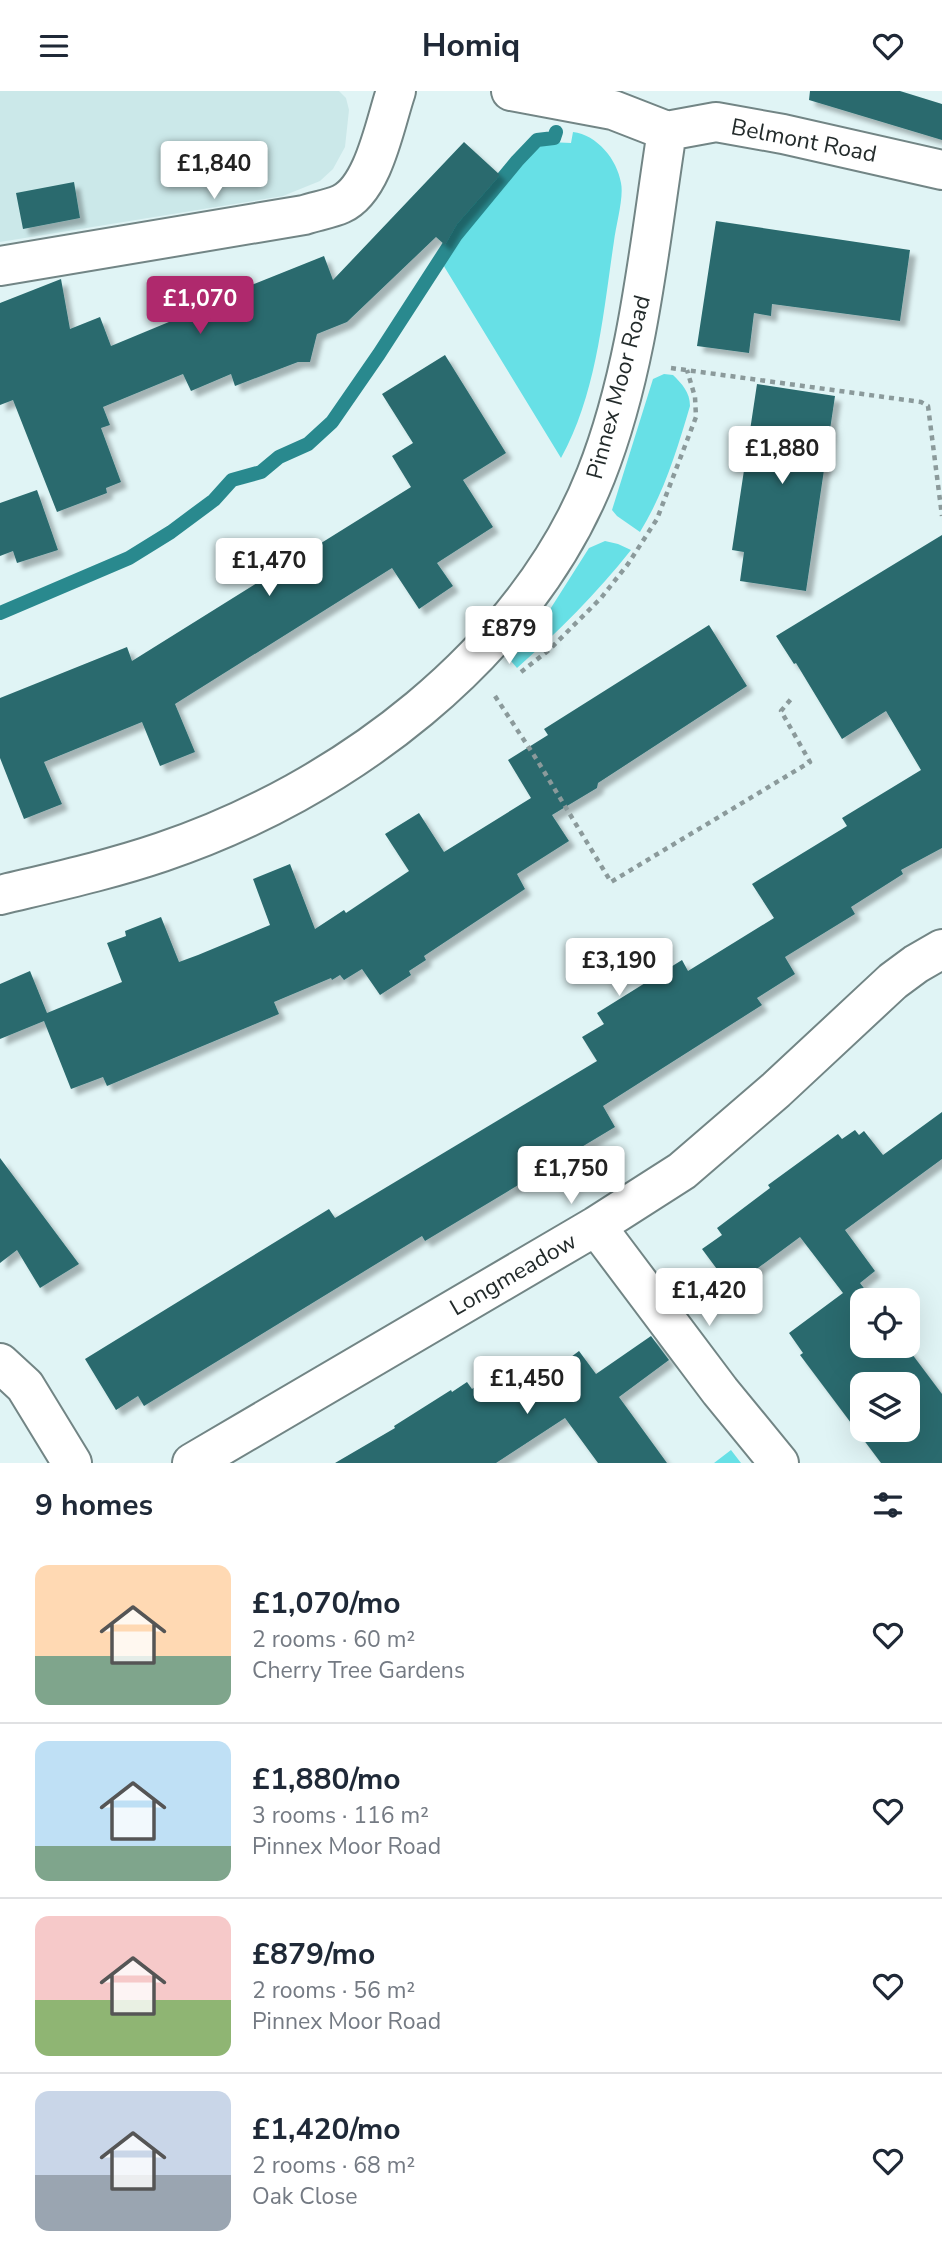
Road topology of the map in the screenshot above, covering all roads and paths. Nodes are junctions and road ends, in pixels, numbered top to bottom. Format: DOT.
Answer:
graph roads {
  1 [pos="396,91"];
  2 [pos="511,91"];
  3 [pos="587,97"];
  4 [pos="667,131"];
  5 [pos="942,170"];
  6 [pos="0,266"];
  7 [pos="629,360"];
  8 [pos="687,370"];
  9 [pos="942,516"];
  10 [pos="512,680"];
  11 [pos="503,687"];
  12 [pos="791,699"];
  13 [pos="0,895"];
  14 [pos="942,949"];
  15 [pos="596,1226"];
  16 [pos="0,1363"];
  17 [pos="72,1463"];
  18 [pos="192,1463"];
  19 [pos="779,1463"];
  1 -- 6 [label="street"];
  2 -- 3 [label="street"];
  3 -- 4 [label="street"];
  4 -- 5 [label="street, Belmont Road"];
  4 -- 7 [label="street, Pinnex Moor Road"];
  7 -- 8 [label="path"];
  7 -- 13 [label="street, Pinnex Moor Road"];
  8 -- 9 [label="path"];
  8 -- 10 [label="path"];
  11 -- 12 [label="path"];
  14 -- 15 [label="street, Longmeadow"];
  15 -- 18 [label="street, Longmeadow"];
  15 -- 19 [label="street"];
  16 -- 17 [label="street"];
}
